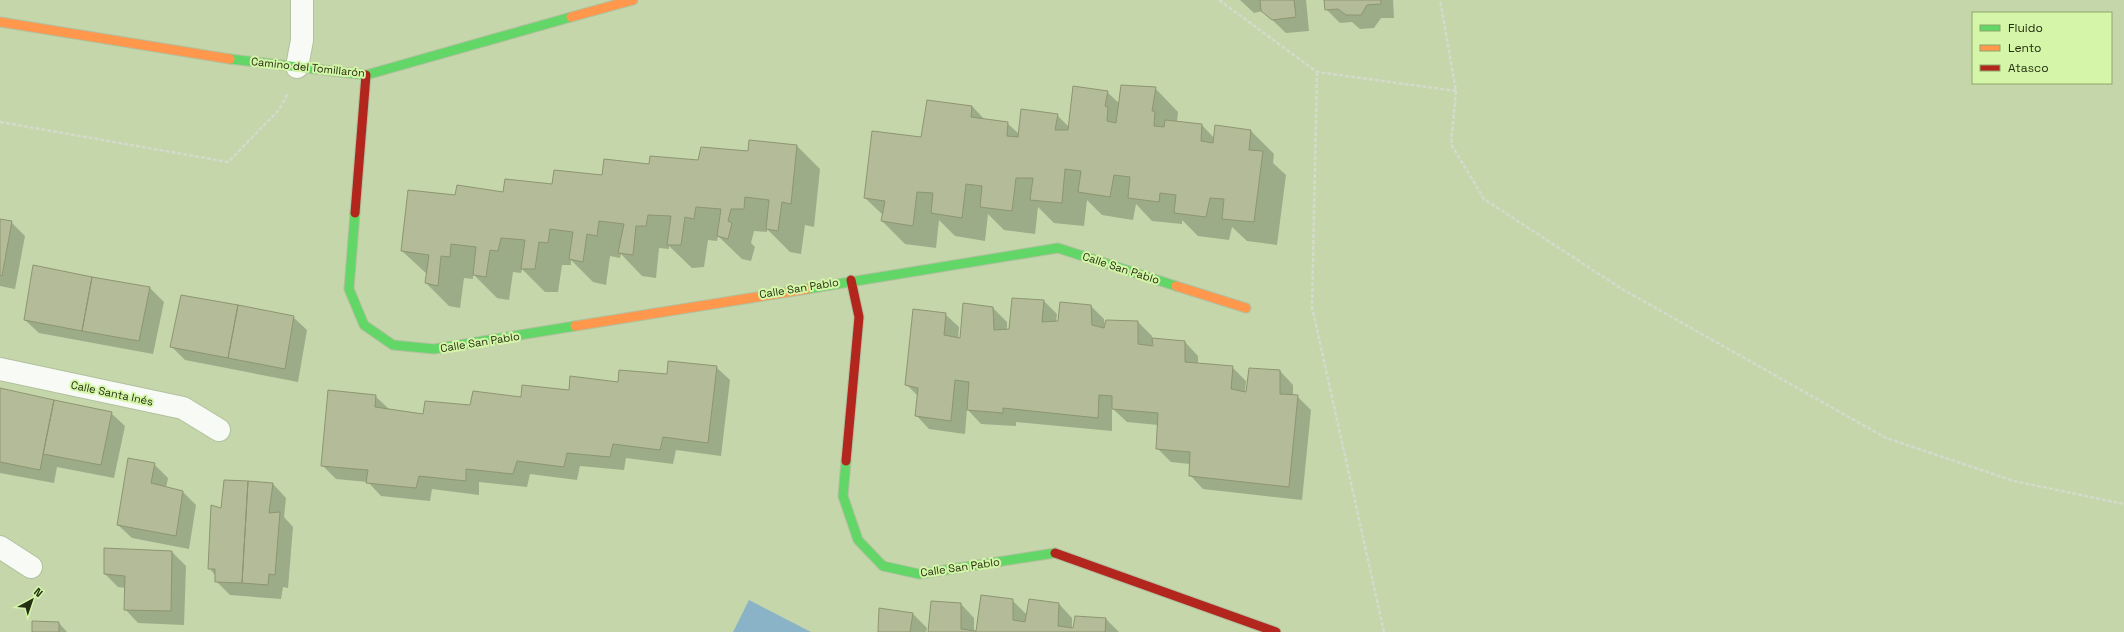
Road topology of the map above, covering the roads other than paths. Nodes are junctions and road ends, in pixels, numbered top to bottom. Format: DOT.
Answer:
graph roads {
  1 [pos="302,0"];
  2 [pos="633,0"];
  3 [pos="0,22"];
  4 [pos="297,67"];
  5 [pos="366,75"];
  6 [pos="851,280"];
  7 [pos="1246,308"];
  8 [pos="0,369"];
  9 [pos="219,430"];
  10 [pos="0,547"];
  11 [pos="31,567"];
  12 [pos="1276,632"];
  1 -- 4 [label="street"];
  2 -- 5 [label="street, Camino del Tomillarón"];
  3 -- 4 [label="street, Camino del Tomillarón"];
  4 -- 5 [label="street, Camino del Tomillarón"];
  5 -- 6 [label="street, Calle San Pablo"];
  6 -- 7 [label="street, Calle San Pablo"];
  6 -- 12 [label="street, Calle San Pablo"];
  8 -- 9 [label="street, Calle Santa Inés"];
  10 -- 11 [label="street"];
}
